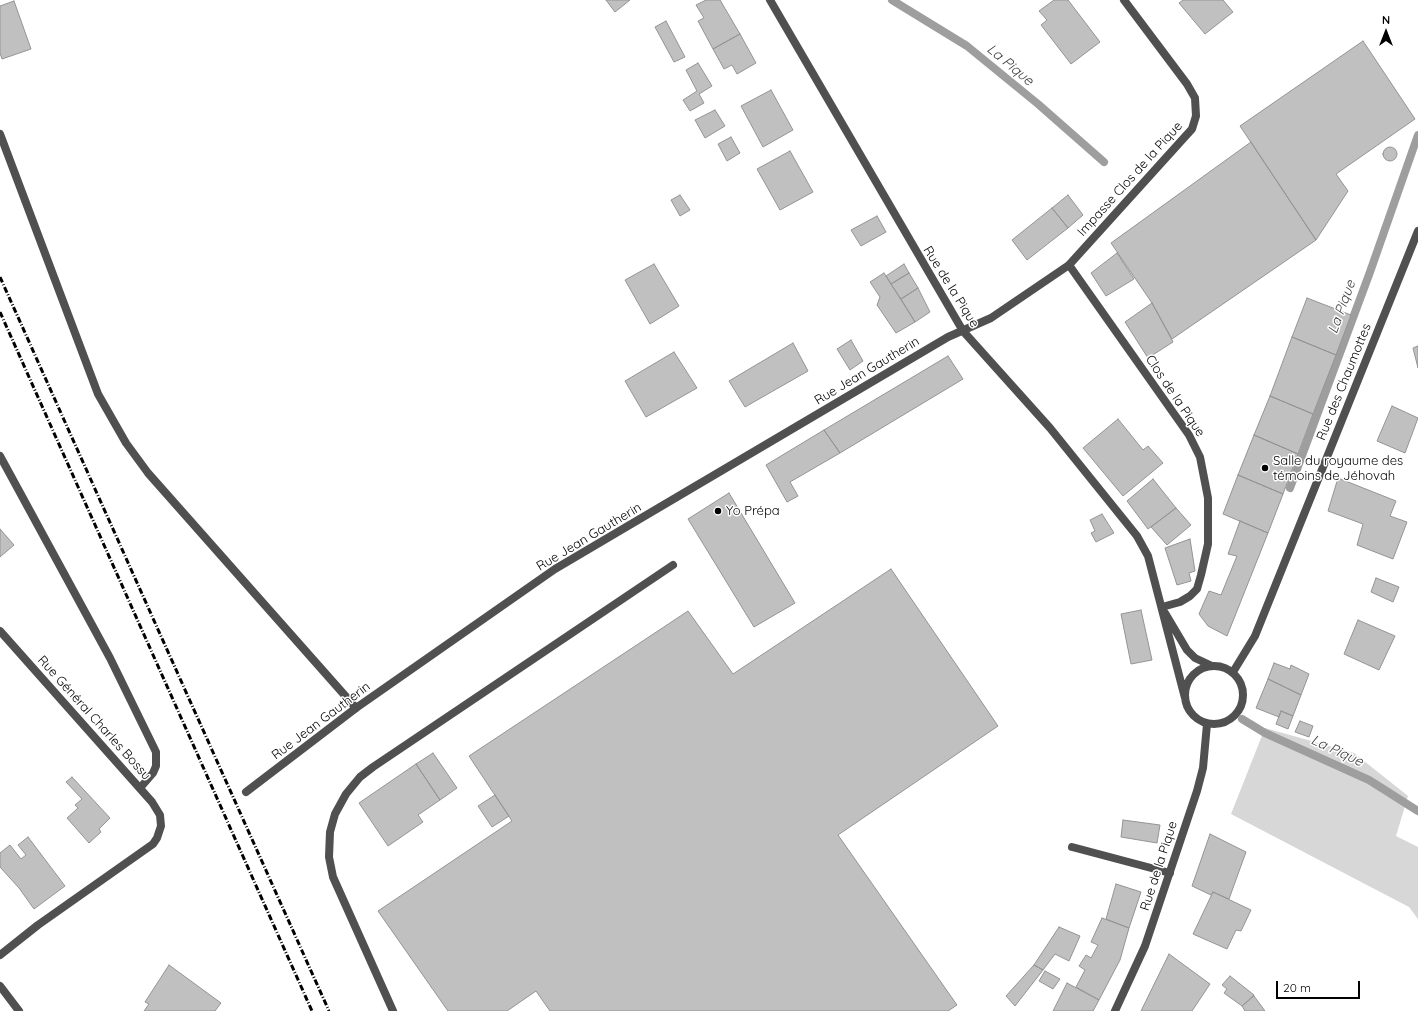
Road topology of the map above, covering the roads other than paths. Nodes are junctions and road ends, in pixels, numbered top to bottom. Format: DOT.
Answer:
graph roads {
  1 [pos="770,0"];
  2 [pos="1124,0"];
  3 [pos="0,134"];
  4 [pos="1418,231"];
  5 [pos="1414,248"];
  6 [pos="1069,265"];
  7 [pos="963,331"];
  8 [pos="0,456"];
  9 [pos="674,565"];
  10 [pos="1162,607"];
  11 [pos="0,631"];
  12 [pos="1212,666"];
  13 [pos="1233,672"];
  14 [pos="1185,698"];
  15 [pos="356,708"];
  16 [pos="1207,724"];
  17 [pos="140,788"];
  18 [pos="246,792"];
  19 [pos="1072,847"];
  20 [pos="1170,874"];
  21 [pos="0,955"];
  22 [pos="0,986"];
  23 [pos="19,1011"];
  24 [pos="393,1011"];
  25 [pos="1115,1011"];
  1 -- 7 [label="street, Rue de la Pique"];
  2 -- 6 [label="street, Impasse Clos de la Pique"];
  3 -- 15 [label="street"];
  4 -- 5 [label="street, Rue des Chaumottes"];
  5 -- 13 [label="street, Rue des Chaumottes"];
  6 -- 7 [label="street, Impasse Clos de la Pique"];
  6 -- 10 [label="street, Clos de la Pique"];
  7 -- 10 [label="street, Rue de la Pique"];
  7 -- 15 [label="street, Rue Jean Gautherin"];
  8 -- 17 [label="street"];
  9 -- 24 [label="street"];
  10 -- 12 [label="street, Rue de la Pique"];
  10 -- 14 [label="street, Rue de la Pique"];
  11 -- 17 [label="street, Rue Général Charles Bossu"];
  12 -- 13 [label="street"];
  12 -- 14 [label="street"];
  13 -- 16 [label="street"];
  14 -- 16 [label="street"];
  15 -- 18 [label="street, Rue Jean Gautherin"];
  16 -- 20 [label="street, Rue de la Pique"];
  17 -- 21 [label="street, Rue Général Charles Bossu"];
  19 -- 20 [label="street"];
  20 -- 25 [label="street, Rue de la Pique"];
  22 -- 23 [label="street"];
}
